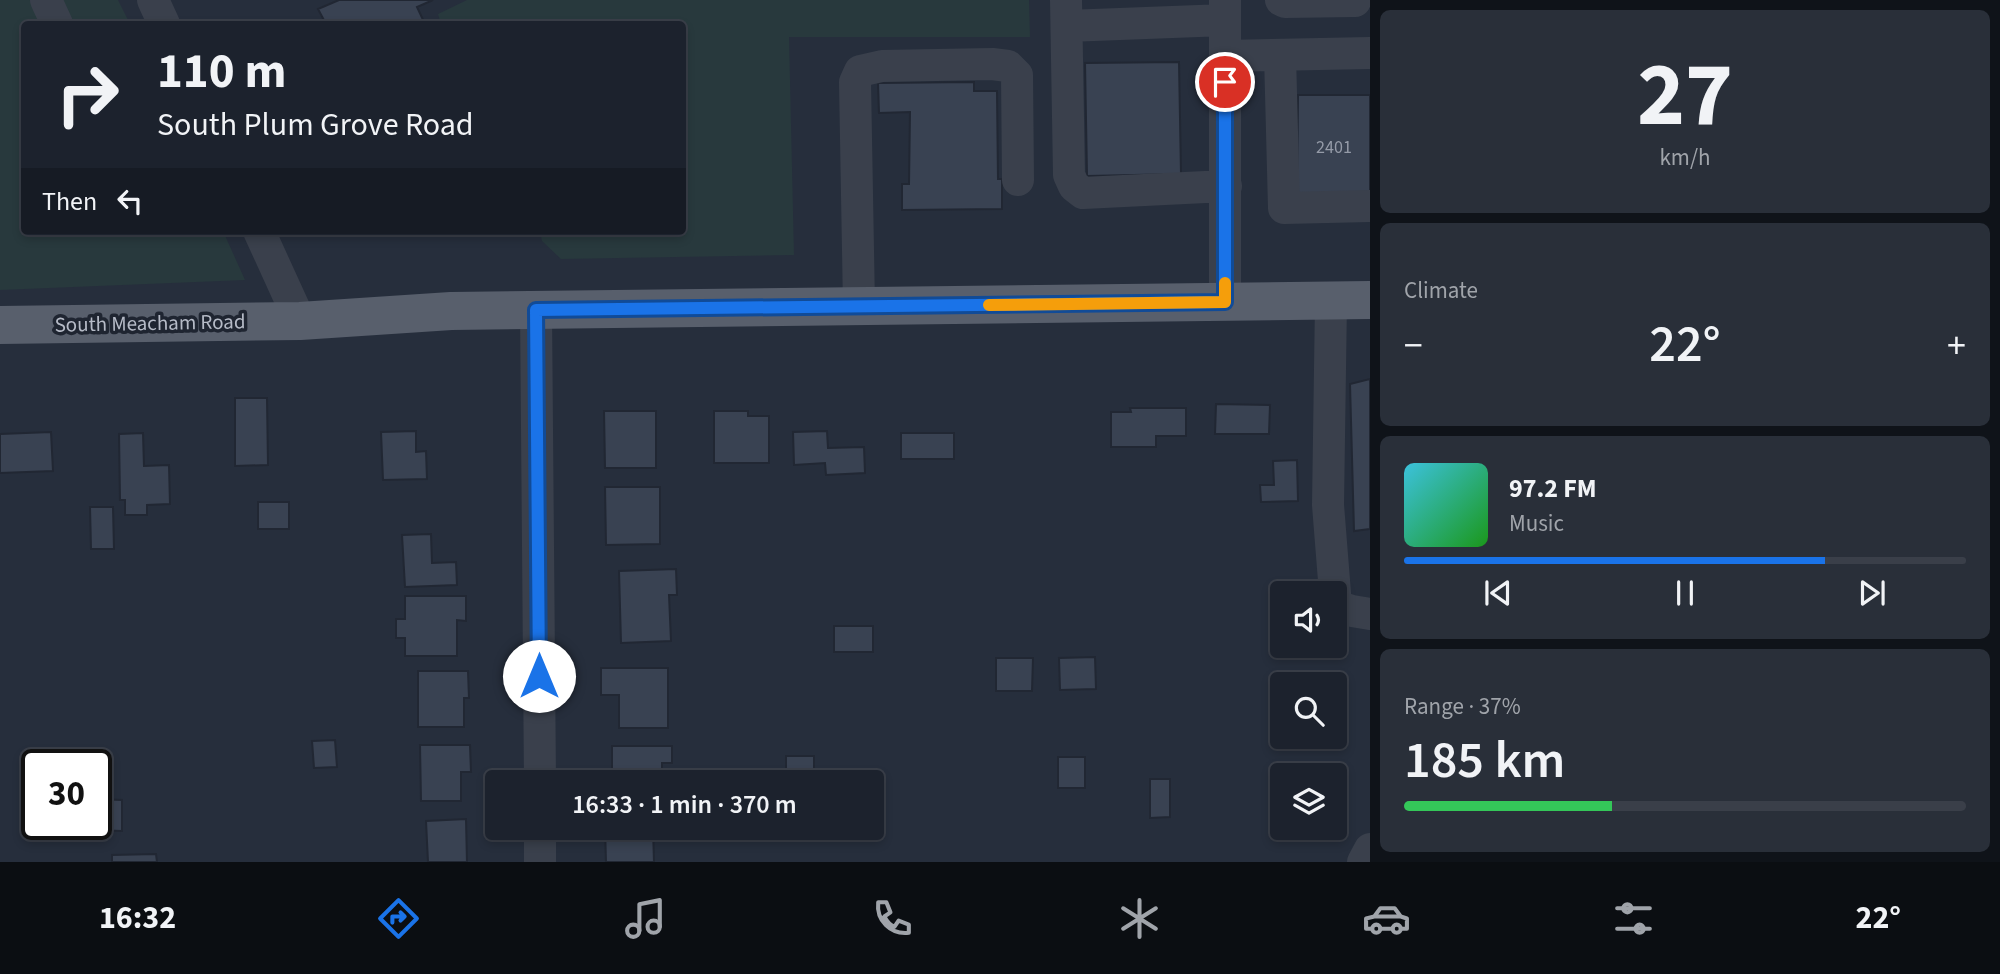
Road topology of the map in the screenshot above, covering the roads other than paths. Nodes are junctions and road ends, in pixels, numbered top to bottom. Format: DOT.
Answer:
graph roads {
  1 [pos="46,0"];
  2 [pos="153,0"];
  3 [pos="1281,0"];
  4 [pos="1355,1"];
  5 [pos="1225,10"];
  6 [pos="1066,13"];
  7 [pos="56,21"];
  8 [pos="163,21"];
  9 [pos="1370,53"];
  10 [pos="1280,55"];
  11 [pos="1225,56"];
  12 [pos="1018,180"];
  13 [pos="1226,186"];
  14 [pos="1370,206"];
  15 [pos="261,235"];
  16 [pos="1370,300"];
  17 [pos="1331,301"];
  18 [pos="1225,302"];
  19 [pos="859,306"];
  20 [pos="536,310"];
  21 [pos="300,321"];
  22 [pos="0,325"];
  23 [pos="1334,581"];
  24 [pos="1347,609"];
  25 [pos="1370,614"];
  26 [pos="540,770"];
  27 [pos="540,840"];
  28 [pos="1370,849"];
  29 [pos="540,862"];
  30 [pos="1363,862"];
  1 -- 7 [label="street"];
  2 -- 8 [label="street"];
  3 -- 4 [label="street"];
  5 -- 6 [label="street"];
  5 -- 11 [label="street"];
  6 -- 13 [label="street"];
  9 -- 10 [label="street"];
  10 -- 11 [label="street"];
  10 -- 14 [label="street"];
  11 -- 13 [label="street"];
  12 -- 19 [label="street"];
  13 -- 18 [label="street"];
  15 -- 21 [label="street"];
  16 -- 17 [label="main road, South Meacham Road"];
  17 -- 18 [label="main road, South Meacham Road"];
  17 -- 23 [label="street"];
  18 -- 19 [label="main road, South Meacham Road"];
  19 -- 20 [label="main road, South Meacham Road"];
  20 -- 21 [label="main road, South Meacham Road"];
  20 -- 26 [label="street"];
  21 -- 22 [label="main road, South Meacham Road"];
  24 -- 25 [label="street"];
  27 -- 29 [label="street"];
  28 -- 30 [label="street"];
}
